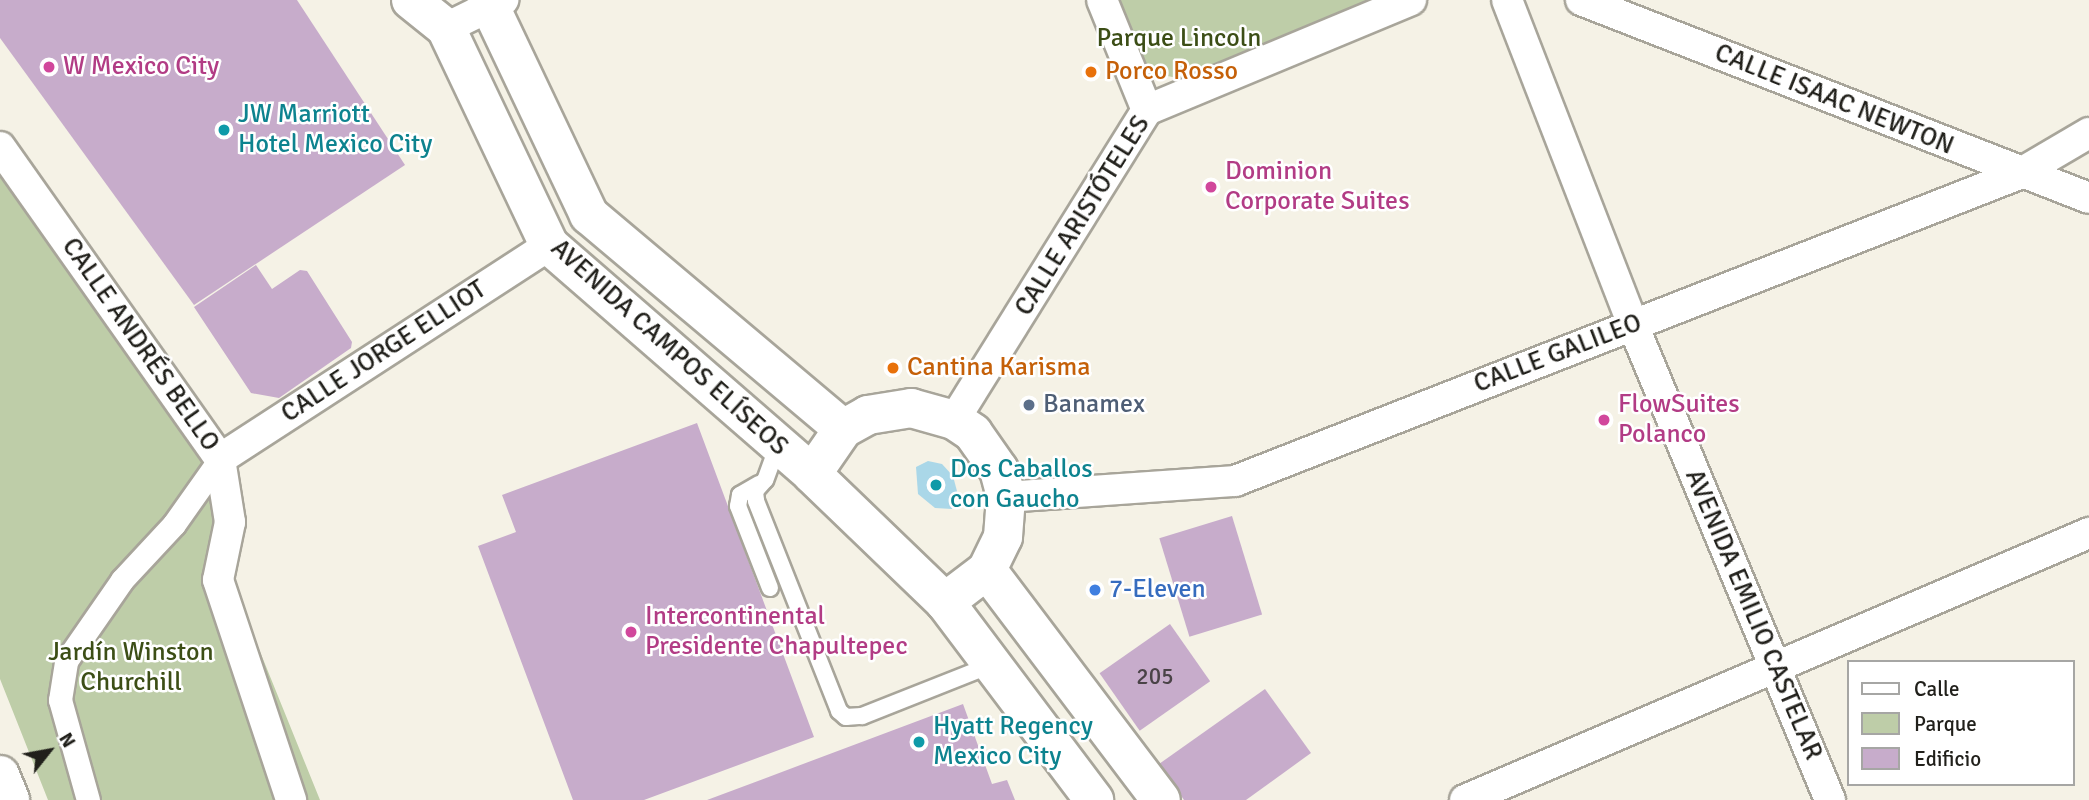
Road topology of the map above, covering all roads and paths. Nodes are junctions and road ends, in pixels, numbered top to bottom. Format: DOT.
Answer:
graph roads {
  1 [pos="411,0"];
  2 [pos="1102,0"];
  3 [pos="1411,0"];
  4 [pos="1507,0"];
  5 [pos="1581,0"];
  6 [pos="494,1"];
  7 [pos="446,28"];
  8 [pos="1147,110"];
  9 [pos="2089,134"];
  10 [pos="0,147"];
  11 [pos="2019,174"];
  12 [pos="2089,198"];
  13 [pos="549,245"];
  14 [pos="1633,325"];
  15 [pos="954,420"];
  16 [pos="843,429"];
  17 [pos="778,445"];
  18 [pos="220,459"];
  19 [pos="812,474"];
  20 [pos="759,484"];
  21 [pos="1006,497"];
  22 [pos="2089,533"];
  23 [pos="987,570"];
  24 [pos="770,588"];
  25 [pos="945,601"];
  26 [pos="993,665"];
  27 [pos="1775,670"];
  28 [pos="0,775"];
  29 [pos="10,800"];
  30 [pos="88,800"];
  31 [pos="291,800"];
  32 [pos="1094,800"];
  33 [pos="1161,800"];
  34 [pos="1465,800"];
  35 [pos="1830,800"];
  1 -- 7 [label="street, AVENIDA CAMPOS ELÍSEOS"];
  2 -- 8 [label="street"];
  3 -- 8 [label="street, CALLE ARISTÓTELES"];
  4 -- 14 [label="street, AVENIDA EMILIO CASTELAR"];
  5 -- 11 [label="street, CALLE ISAAC NEWTON"];
  6 -- 7 [label="street"];
  6 -- 16 [label="street, AVENIDA CAMPOS ELÍSEOS"];
  7 -- 13 [label="street, AVENIDA CAMPOS ELÍSEOS"];
  8 -- 15 [label="street, CALLE ARISTÓTELES"];
  9 -- 11 [label="street, CALLE GALILEO"];
  10 -- 18 [label="street, CALLE ANDRÉS BELLO"];
  11 -- 12 [label="street, CALLE ISAAC NEWTON"];
  11 -- 14 [label="street, CALLE GALILEO"];
  13 -- 17 [label="street, AVENIDA CAMPOS ELÍSEOS"];
  13 -- 18 [label="street, CALLE JORGE ELLIOT"];
  14 -- 21 [label="street, CALLE GALILEO"];
  14 -- 27 [label="street, AVENIDA EMILIO CASTELAR"];
  15 -- 16 [label="street"];
  15 -- 21 [label="street"];
  16 -- 19 [label="street"];
  17 -- 19 [label="street, AVENIDA CAMPOS ELÍSEOS"];
  17 -- 20 [label="lane"];
  18 -- 30 [label="street"];
  18 -- 31 [label="street, CALLE ANDRÉS BELLO"];
  19 -- 25 [label="street"];
  20 -- 24 [label="lane"];
  20 -- 26 [label="lane"];
  21 -- 23 [label="street"];
  22 -- 27 [label="street"];
  23 -- 25 [label="street"];
  23 -- 33 [label="street"];
  25 -- 26 [label="street"];
  26 -- 32 [label="street"];
  27 -- 34 [label="street"];
  27 -- 35 [label="street, AVENIDA EMILIO CASTELAR"];
  28 -- 29 [label="street"];
}
